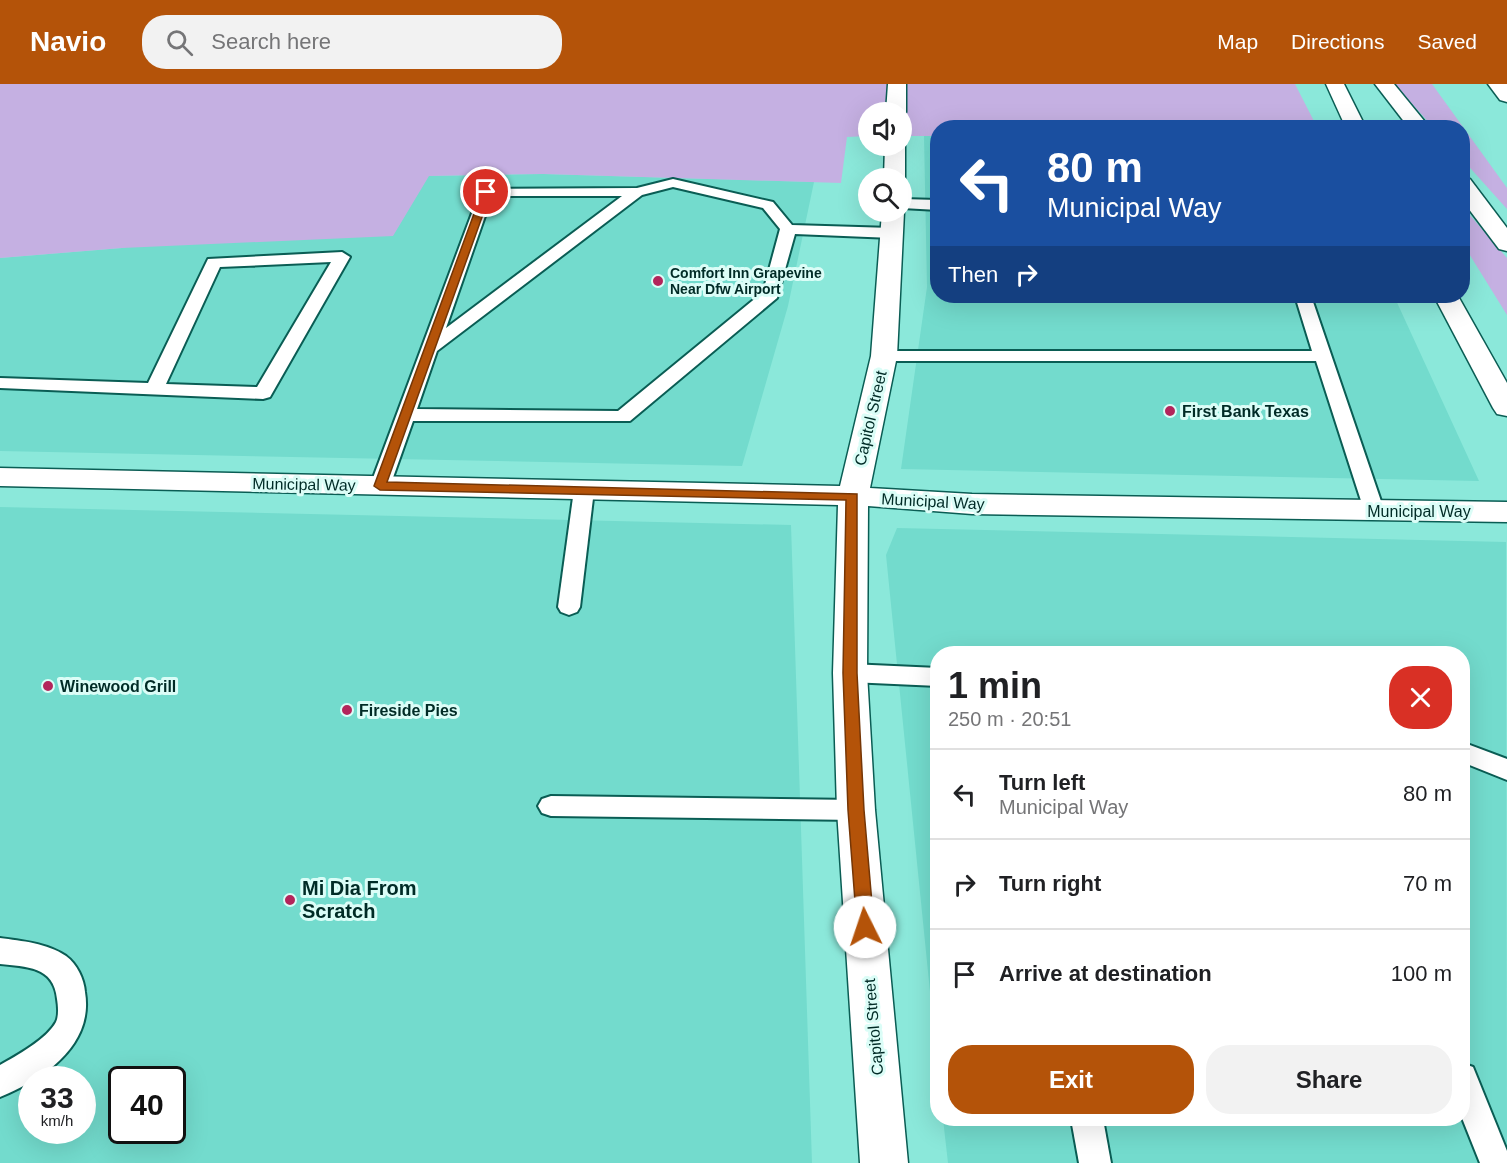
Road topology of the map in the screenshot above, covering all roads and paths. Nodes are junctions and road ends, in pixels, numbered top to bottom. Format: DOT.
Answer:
graph roads {
  1 [pos="897,84"];
  2 [pos="1335,84"];
  3 [pos="1384,84"];
  4 [pos="1497,84"];
  5 [pos="1507,96"];
  6 [pos="896,102"];
  7 [pos="1352,120"];
  8 [pos="1413,120"];
  9 [pos="637,192"];
  10 [pos="1470,195"];
  11 [pos="912,204"];
  12 [pos="930,205"];
  13 [pos="893,222"];
  14 [pos="788,229"];
  15 [pos="1507,244"];
  16 [pos="1305,303"];
  17 [pos="1450,303"];
  18 [pos="429,349"];
  19 [pos="884,356"];
  20 [pos="1323,356"];
  21 [pos="0,383"];
  22 [pos="154,389"];
  23 [pos="1505,402"];
  24 [pos="406,415"];
  25 [pos="0,477"];
  26 [pos="380,486"];
  27 [pos="584,490"];
  28 [pos="853,496"];
  29 [pos="1374,510"];
  30 [pos="1507,512"];
  31 [pos="569,607"];
  32 [pos="850,673"];
  33 [pos="930,677"];
  34 [pos="1470,754"];
  35 [pos="1507,770"];
  36 [pos="551,806"];
  37 [pos="856,810"];
  38 [pos="0,951"];
  39 [pos="0,1082"];
  40 [pos="1470,1097"];
  41 [pos="1088,1126"];
  42 [pos="884,1163"];
  43 [pos="1095,1163"];
  44 [pos="1496,1163"];
  1 -- 6 [label="main road"];
  2 -- 7 [label="main road"];
  3 -- 8 [label="main road"];
  4 -- 5 [label="main road"];
  9 -- 14 [label="lane"];
  9 -- 18 [label="lane"];
  9 -- 18 [label="lane"];
  10 -- 15 [label="main road"];
  11 -- 12 [label="lane"];
  13 -- 14 [label="lane"];
  13 -- 19 [label="main road, Capitol Street"];
  14 -- 24 [label="lane"];
  16 -- 20 [label="lane"];
  17 -- 23 [label="main road"];
  18 -- 24 [label="lane"];
  19 -- 20 [label="lane"];
  19 -- 28 [label="main road, Capitol Street"];
  20 -- 29 [label="lane"];
  21 -- 22 [label="lane"];
  22 -- 22 [label="lane"];
  24 -- 26 [label="lane"];
  25 -- 26 [label="main road, Municipal Way"];
  26 -- 27 [label="main road, Municipal Way"];
  27 -- 28 [label="main road, Municipal Way"];
  27 -- 31 [label="lane"];
  28 -- 29 [label="main road, Municipal Way"];
  28 -- 32 [label="main road, Capitol Street"];
  29 -- 30 [label="main road, Municipal Way"];
  32 -- 33 [label="lane"];
  32 -- 37 [label="main road, Capitol Street"];
  34 -- 35 [label="lane"];
  36 -- 37 [label="lane"];
  37 -- 42 [label="main road, Capitol Street"];
  38 -- 39 [label="lane"];
  40 -- 44 [label="lane"];
  41 -- 43 [label="lane"];
}
